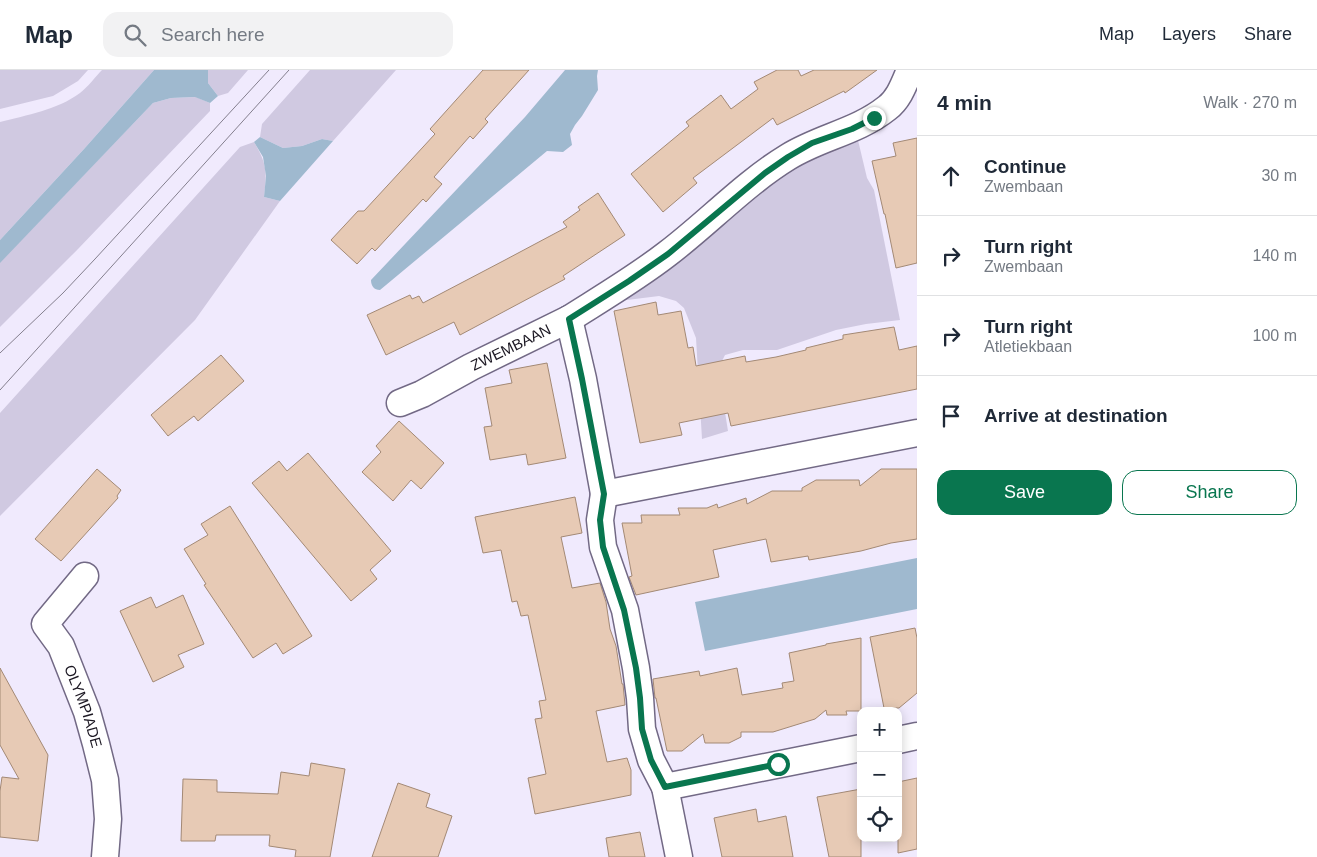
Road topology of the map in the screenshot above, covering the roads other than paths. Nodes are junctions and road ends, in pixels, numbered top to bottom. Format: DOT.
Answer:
graph roads {
  1 [pos="910,70"];
  2 [pos="569,319"];
  3 [pos="400,403"];
  4 [pos="917,433"];
  5 [pos="604,494"];
  6 [pos="85,576"];
  7 [pos="917,736"];
  8 [pos="902,739"];
  9 [pos="857,749"];
  10 [pos="665,787"];
  11 [pos="105,857"];
  12 [pos="679,857"];
  1 -- 2 [label="street"];
  2 -- 3 [label="street, ZWEMBAAN"];
  2 -- 5 [label="street, ZWEMBAAN"];
  4 -- 5 [label="street"];
  5 -- 10 [label="street, ZWEMBAAN"];
  6 -- 11 [label="street, OLYMPIADE"];
  7 -- 8 [label="street"];
  9 -- 10 [label="street"];
  10 -- 12 [label="street, ZWEMBAAN"];
}
